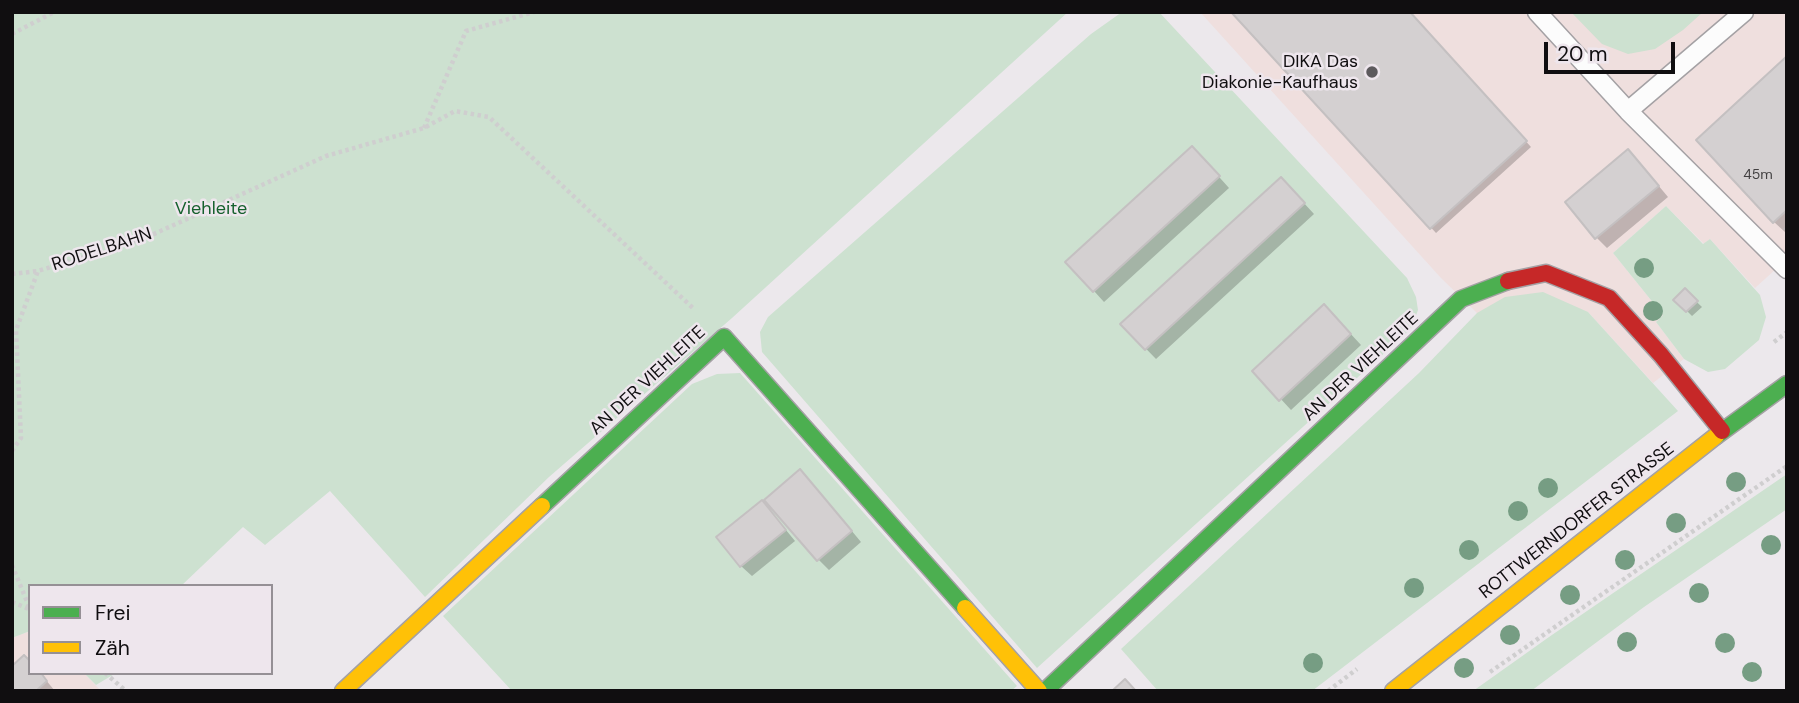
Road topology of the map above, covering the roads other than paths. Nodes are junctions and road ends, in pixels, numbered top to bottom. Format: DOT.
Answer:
graph roads {
  1 [pos="1537,12"];
  2 [pos="1744,12"];
  3 [pos="1628,111"];
  4 [pos="1787,269"];
  5 [pos="1787,384"];
  6 [pos="1722,431"];
  7 [pos="343,691"];
  8 [pos="1039,691"];
  9 [pos="1045,691"];
  10 [pos="1393,691"];
  1 -- 3 [label="lane"];
  2 -- 3 [label="lane"];
  3 -- 4 [label="lane"];
  5 -- 6 [label="street, ROTTWERNDORFER STRASSE"];
  6 -- 9 [label="street, AN DER VIEHLEITE"];
  6 -- 10 [label="street, ROTTWERNDORFER STRASSE"];
  7 -- 8 [label="street, AN DER VIEHLEITE"];
}
